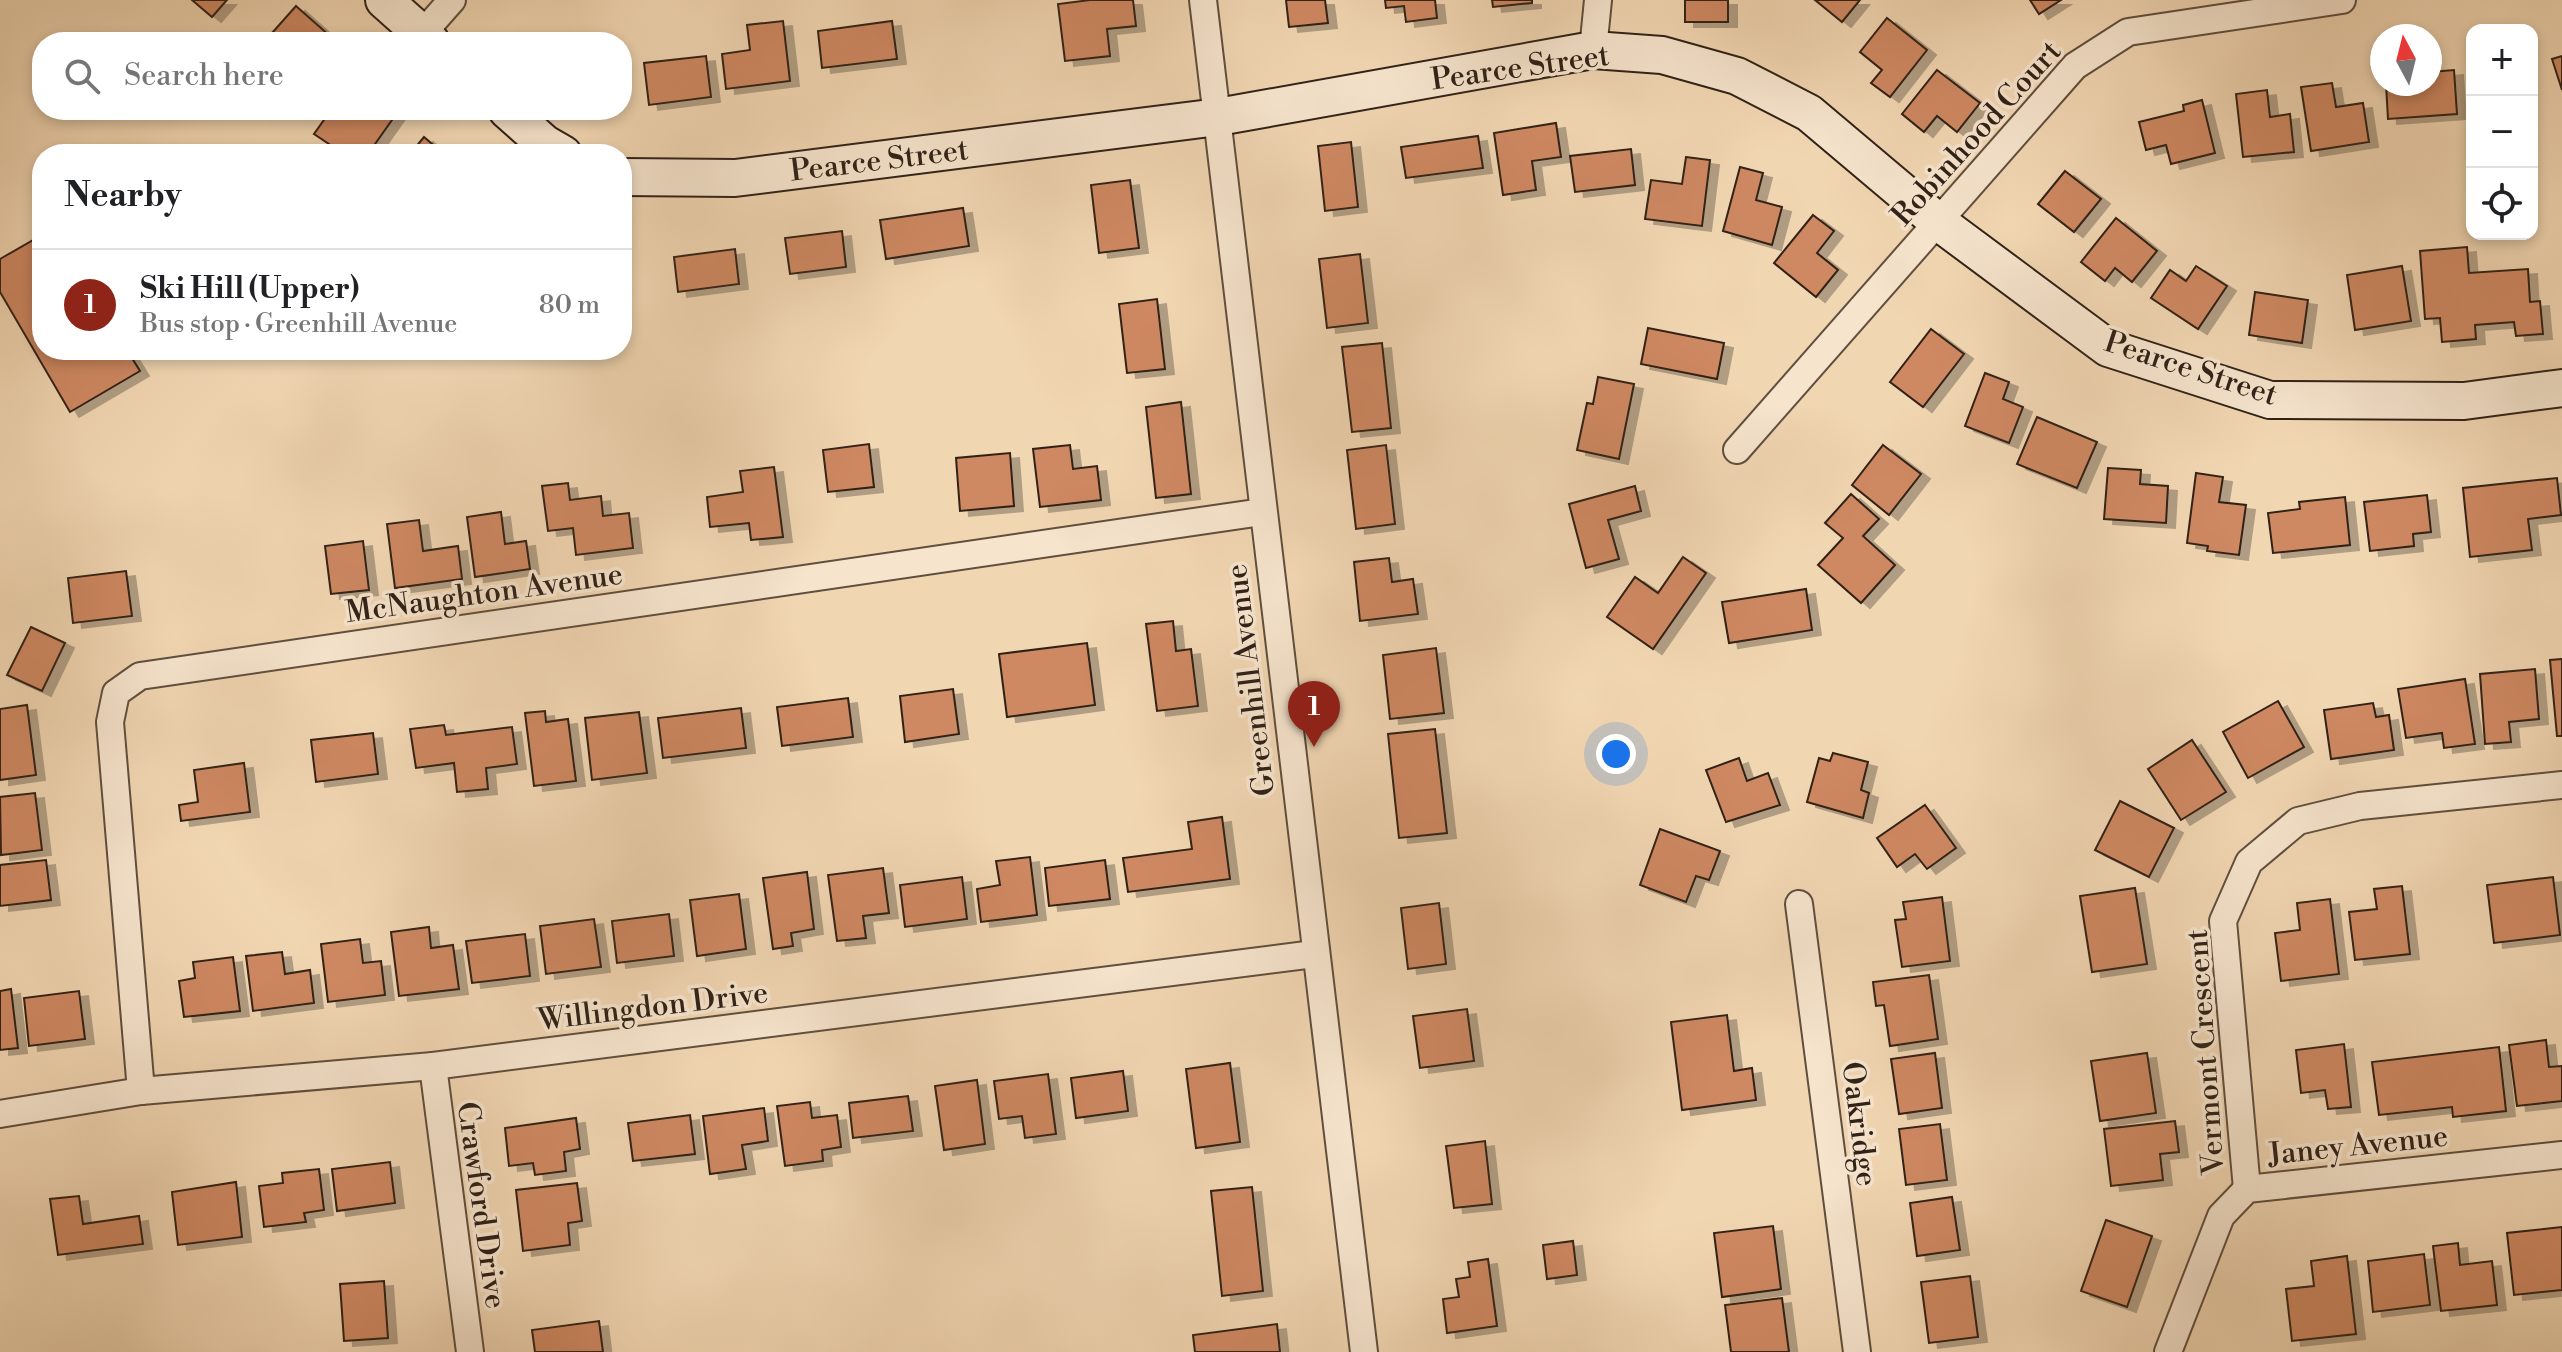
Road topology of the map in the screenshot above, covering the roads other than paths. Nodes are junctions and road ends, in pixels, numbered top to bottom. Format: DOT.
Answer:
graph roads {
  1 [pos="384,0"];
  2 [pos="452,0"];
  3 [pos="1203,0"];
  4 [pos="1598,0"];
  5 [pos="2342,0"];
  6 [pos="420,32"];
  7 [pos="431,32"];
  8 [pos="1593,50"];
  9 [pos="1218,117"];
  10 [pos="518,120"];
  11 [pos="546,144"];
  12 [pos="632,177"];
  13 [pos="1937,221"];
  14 [pos="2562,388"];
  15 [pos="1737,450"];
  16 [pos="1262,512"];
  17 [pos="2562,785"];
  18 [pos="1799,904"];
  19 [pos="1314,954"];
  20 [pos="433,1066"];
  21 [pos="141,1091"];
  22 [pos="0,1114"];
  23 [pos="2562,1155"];
  24 [pos="2247,1189"];
  25 [pos="470,1352"];
  26 [pos="1364,1352"];
  27 [pos="1857,1352"];
  28 [pos="2168,1352"];
  1 -- 6 [label="street"];
  2 -- 7 [label="street"];
  3 -- 9 [label="street, Greenhill Avenue"];
  4 -- 8 [label="street"];
  5 -- 13 [label="street, Robinhood Court"];
  8 -- 9 [label="street, Pearce Street"];
  8 -- 13 [label="street, Pearce Street"];
  9 -- 12 [label="street, Pearce Street"];
  9 -- 16 [label="street, Greenhill Avenue"];
  10 -- 11 [label="street"];
  13 -- 14 [label="street, Pearce Street"];
  13 -- 15 [label="street, Robinhood Court"];
  16 -- 19 [label="street, Greenhill Avenue"];
  16 -- 21 [label="street, McNaughton Avenue"];
  17 -- 24 [label="street, Vermont Crescent"];
  18 -- 27 [label="street, Oakridge"];
  19 -- 20 [label="street, Willingdon Drive"];
  19 -- 26 [label="street, Greenhill Avenue"];
  20 -- 21 [label="street, Willingdon Drive"];
  20 -- 25 [label="street, Crawford Drive"];
  21 -- 22 [label="street, Willingdon Drive"];
  23 -- 24 [label="street, Janey Avenue"];
  24 -- 28 [label="street, Janey Avenue"];
}
